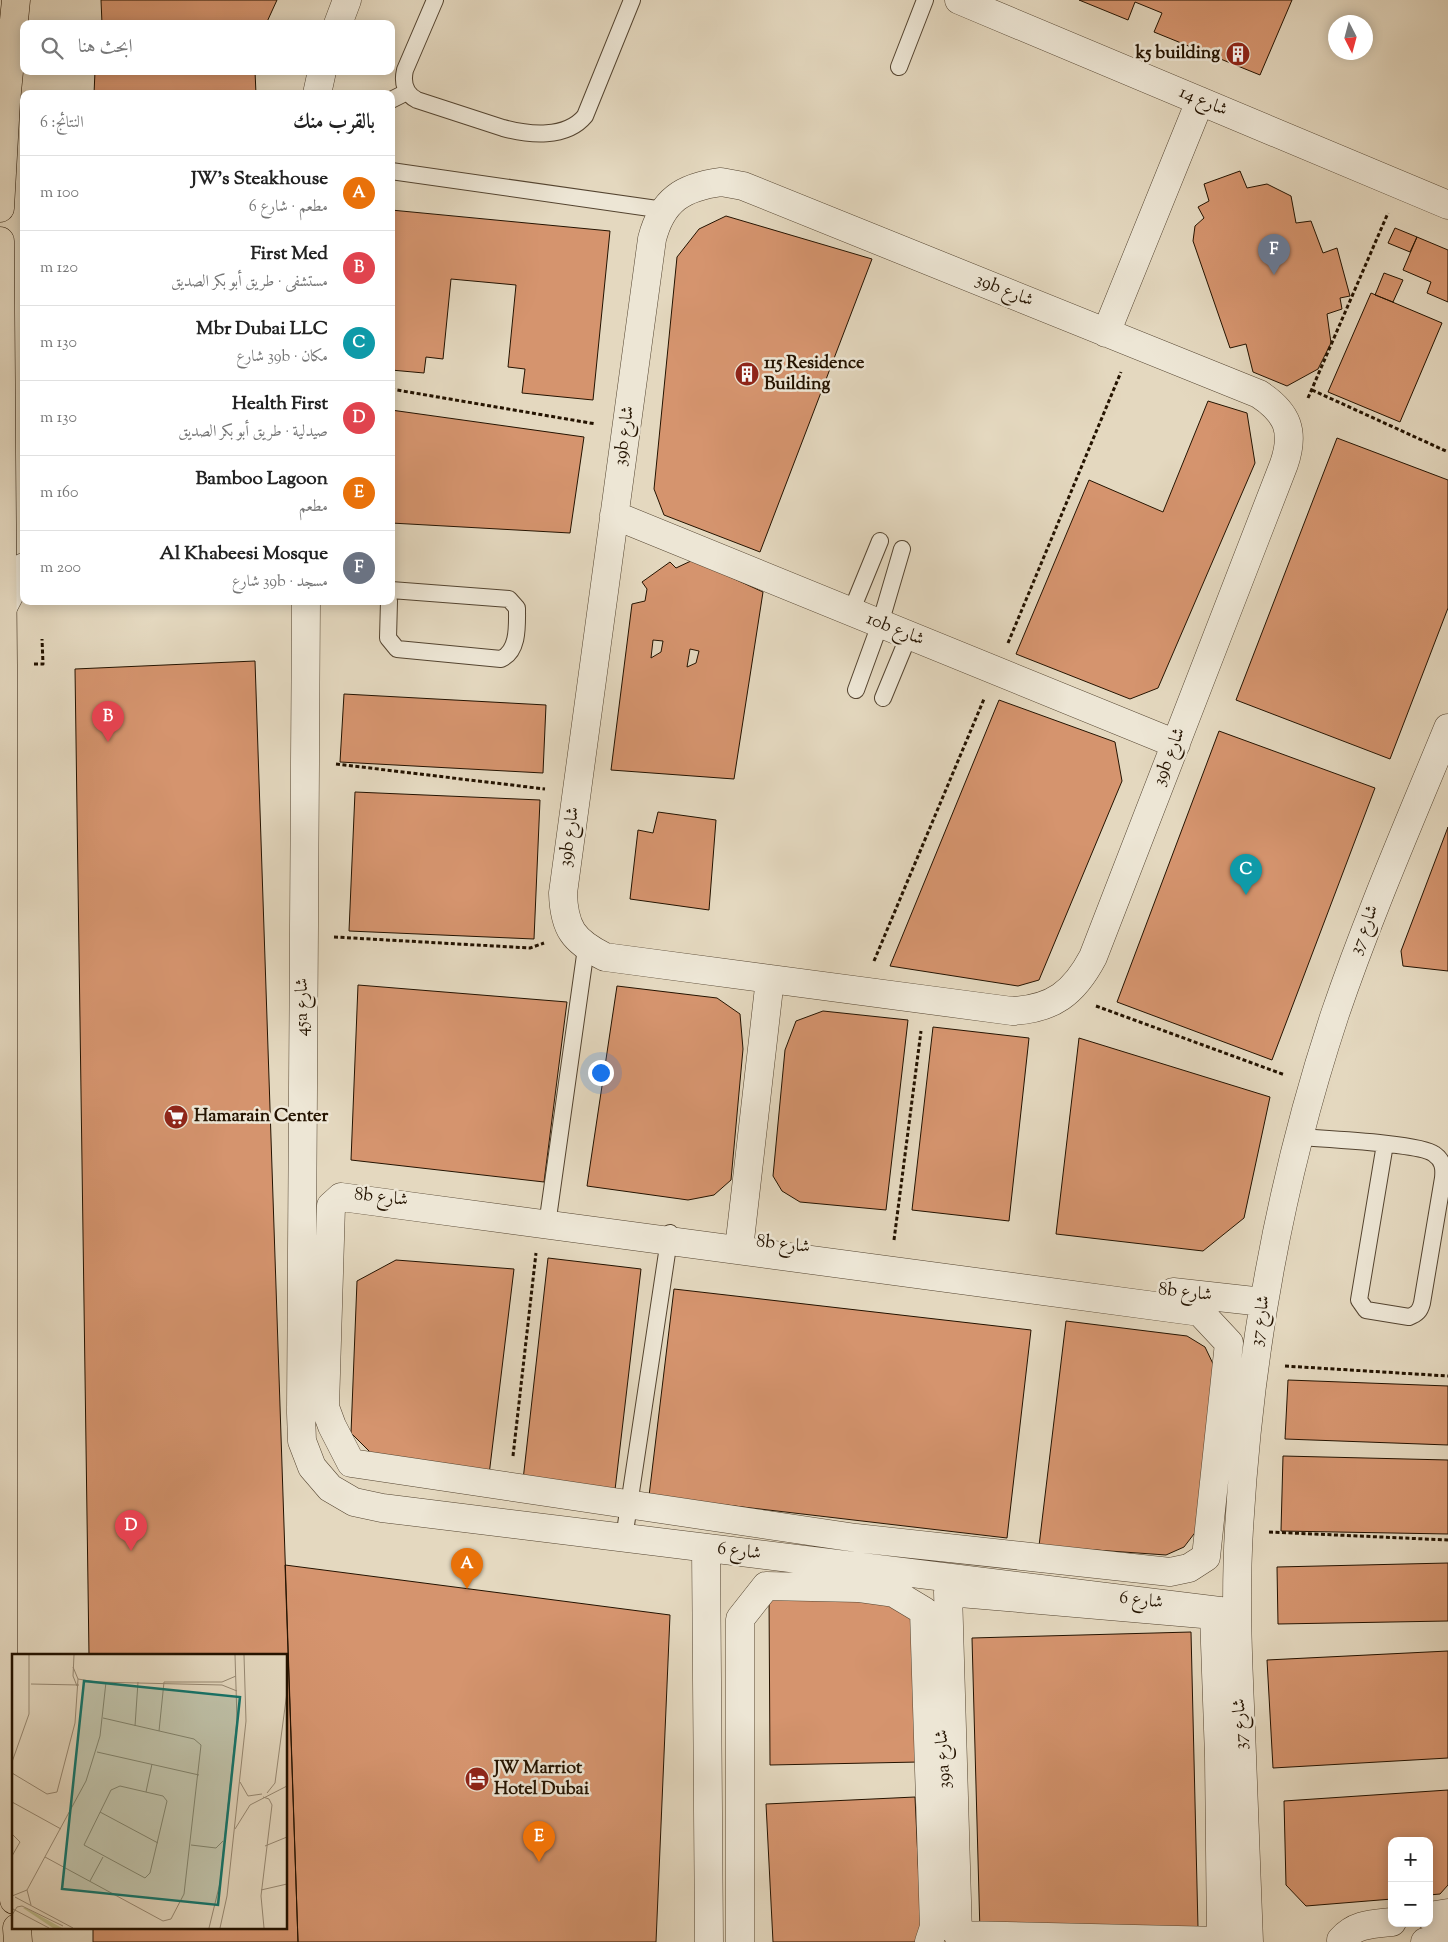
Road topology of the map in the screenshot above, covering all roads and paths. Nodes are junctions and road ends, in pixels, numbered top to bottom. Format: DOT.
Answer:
graph roads {
  1 [pos="16,0"];
  2 [pos="347,0"];
  3 [pos="435,0"];
  4 [pos="632,0"];
  5 [pos="925,0"];
  6 [pos="959,0"];
  7 [pos="340,20"];
  8 [pos="899,67"];
  9 [pos="321,75"];
  10 [pos="318,90"];
  11 [pos="407,92"];
  12 [pos="395,98"];
  13 [pos="1200,101"];
  14 [pos="395,172"];
  15 [pos="1400,185"];
  16 [pos="1448,205"];
  17 [pos="0,208"];
  18 [pos="664,210"];
  19 [pos="0,241"];
  20 [pos="1106,333"];
  21 [pos="395,390"];
  22 [pos="1312,390"];
  23 [pos="626,429"];
  24 [pos="1289,430"];
  25 [pos="1448,452"];
  26 [pos="614,515"];
  27 [pos="880,541"];
  28 [pos="902,549"];
  29 [pos="20,574"];
  30 [pos="395,590"];
  31 [pos="306,605"];
  32 [pos="389,605"];
  33 [pos="2,609"];
  34 [pos="851,612"];
  35 [pos="880,624"];
  36 [pos="909,635"];
  37 [pos="42,639"];
  38 [pos="43,664"];
  39 [pos="856,690"];
  40 [pos="883,698"];
  41 [pos="1448,728"];
  42 [pos="1176,744"];
  43 [pos="305,761"];
  44 [pos="576,793"];
  45 [pos="304,935"];
  46 [pos="579,940"];
  47 [pos="770,979"];
  48 [pos="1065,995"];
  49 [pos="925,999"];
  50 [pos="1314,1086"];
  51 [pos="1299,1137"];
  52 [pos="1385,1144"];
  53 [pos="302,1189"];
  54 [pos="544,1221"];
  55 [pos="669,1237"];
  56 [pos="740,1240"];
  57 [pos="892,1258"];
  58 [pos="1263,1302"];
  59 [pos="1254,1365"];
  60 [pos="1448,1376"];
  61 [pos="301,1413"];
  62 [pos="509,1486"];
  63 [pos="630,1504"];
  64 [pos="1239,1530"];
  65 [pos="624,1538"];
  66 [pos="1448,1540"];
  67 [pos="706,1548"];
  68 [pos="934,1576"];
  69 [pos="1236,1613"];
  70 [pos="12,1869"];
  71 [pos="1448,1913"];
  72 [pos="1433,1915"];
  73 [pos="1388,1922"];
  74 [pos="1448,1940"];
  75 [pos="1221,1941"];
  76 [pos="1336,1941"];
  77 [pos="709,1942"];
  78 [pos="740,1942"];
  79 [pos="929,1942"];
  80 [pos="953,1942"];
  81 [pos="1249,1942"];
  82 [pos="1425,1942"];
  1 -- 17 [label="main road"];
  2 -- 7 [label="street"];
  3 -- 11 [label="lane"];
  4 -- 11 [label="lane"];
  5 -- 8 [label="lane"];
  6 -- 13 [label="street, شارع 14"];
  9 -- 10 [label="street"];
  11 -- 12 [label="lane"];
  13 -- 15 [label="street, شارع 14"];
  13 -- 20 [label="street"];
  14 -- 18 [label="lane"];
  15 -- 16 [label="street, شارع 14"];
  15 -- 22 [label="path"];
  18 -- 20 [label="street, 39b شارع"];
  18 -- 23 [label="street, 39b شارع"];
  19 -- 33 [label="main road"];
  20 -- 24 [label="street, 39b شارع"];
  21 -- 23 [label="path"];
  22 -- 24 [label="path"];
  22 -- 25 [label="path"];
  23 -- 26 [label="street, 39b شارع"];
  24 -- 42 [label="street, 39b شارع"];
  26 -- 34 [label="street, 10b شارع"];
  26 -- 44 [label="street, 39b شارع"];
  27 -- 34 [label="lane"];
  28 -- 35 [label="lane"];
  29 -- 33 [label="street"];
  30 -- 32 [label="lane"];
  31 -- 43 [label="street, 45a شارع"];
  33 -- 70 [label="main road"];
  34 -- 35 [label="street, 10b شارع"];
  35 -- 36 [label="street, 10b شارع"];
  35 -- 39 [label="lane"];
  36 -- 40 [label="lane"];
  36 -- 42 [label="street, 10b شارع"];
  37 -- 38 [label="path"];
  41 -- 50 [label="street, شارع 37"];
  42 -- 48 [label="street, 39b شارع"];
  43 -- 44 [label="path"];
  43 -- 45 [label="street, 45a شارع"];
  44 -- 46 [label="street, 39b شارع"];
  45 -- 46 [label="path"];
  45 -- 53 [label="street, 45a شارع"];
  46 -- 47 [label="street, 39b شارع"];
  46 -- 54 [label="lane"];
  47 -- 49 [label="street, 39b شارع"];
  47 -- 56 [label="street"];
  48 -- 49 [label="street, 39b شارع"];
  48 -- 50 [label="path"];
  49 -- 57 [label="path"];
  50 -- 51 [label="street, شارع 37"];
  51 -- 52 [label="lane"];
  51 -- 58 [label="street, شارع 37"];
  52 -- 52 [label="lane"];
  53 -- 54 [label="street, 8b شارع"];
  53 -- 61 [label="street, 45a شارع"];
  54 -- 55 [label="street, 8b شارع"];
  54 -- 62 [label="path"];
  54 -- 62 [label="street"];
  55 -- 56 [label="street, 8b شارع"];
  55 -- 63 [label="lane"];
  55 -- 63 [label="street"];
  56 -- 57 [label="street, 8b شارع"];
  57 -- 58 [label="street, 8b شارع"];
  58 -- 59 [label="street, شارع 37"];
  59 -- 60 [label="path"];
  59 -- 64 [label="street, شارع 37"];
  61 -- 65 [label="street, شارع 6"];
  62 -- 63 [label="street"];
  63 -- 65 [label="lane"];
  64 -- 66 [label="path"];
  64 -- 69 [label="street, شارع 37"];
  65 -- 67 [label="street, شارع 6"];
  67 -- 68 [label="street, شارع 6"];
  67 -- 77 [label="street"];
  68 -- 69 [label="street, شارع 6"];
  68 -- 80 [label="street, 39a شارع"];
  69 -- 81 [label="street, شارع 37"];
  71 -- 72 [label="street"];
  73 -- 76 [label="street"];
  74 -- 82 [label="street"];
  75 -- 75 [label="street"];
  78 -- 79 [label="street"];
}
